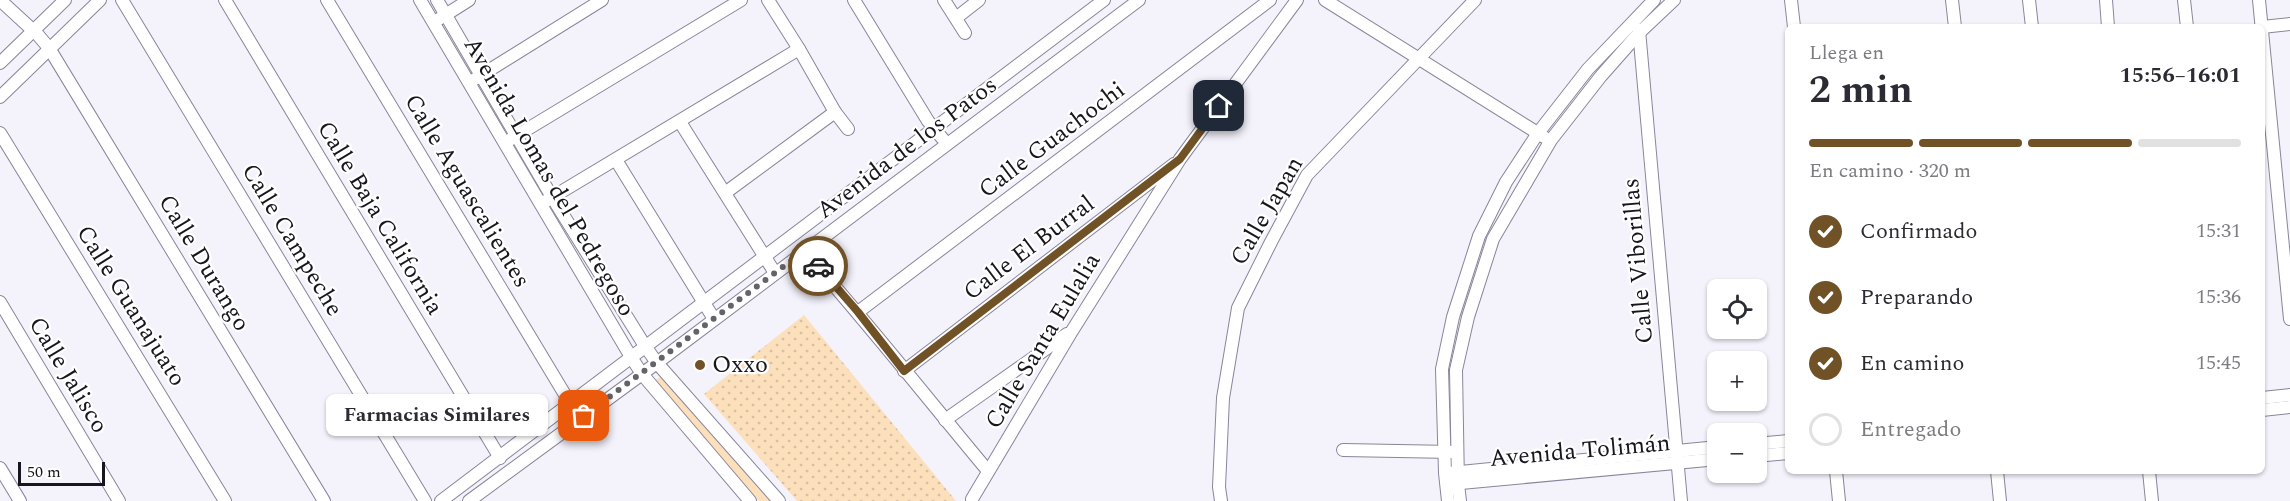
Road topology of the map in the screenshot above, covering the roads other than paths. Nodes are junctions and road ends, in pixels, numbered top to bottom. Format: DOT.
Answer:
graph roads {
  1 [pos="0,0"];
  2 [pos="65,0"];
  3 [pos="100,0"];
  4 [pos="122,0"];
  5 [pos="225,0"];
  6 [pos="327,0"];
  7 [pos="420,0"];
  8 [pos="437,0"];
  9 [pos="468,0"];
  10 [pos="602,0"];
  11 [pos="741,0"];
  12 [pos="768,0"];
  13 [pos="854,0"];
  14 [pos="944,0"];
  15 [pos="979,0"];
  16 [pos="1104,0"];
  17 [pos="1140,0"];
  18 [pos="1270,0"];
  19 [pos="1297,0"];
  20 [pos="1325,0"];
  21 [pos="1474,0"];
  22 [pos="1654,0"];
  23 [pos="1674,0"];
  24 [pos="1791,0"];
  25 [pos="1953,0"];
  26 [pos="2029,0"];
  27 [pos="2106,0"];
  28 [pos="2184,0"];
  29 [pos="2259,0"];
  30 [pos="446,15"];
  31 [pos="1636,17"];
  32 [pos="956,18"];
  33 [pos="434,22"];
  34 [pos="1794,24"];
  35 [pos="1955,24"];
  36 [pos="2032,24"];
  37 [pos="2108,24"];
  38 [pos="2187,24"];
  39 [pos="2262,24"];
  40 [pos="2290,24"];
  41 [pos="2265,27"];
  42 [pos="965,33"];
  43 [pos="1639,33"];
  44 [pos="41,39"];
  45 [pos="799,49"];
  46 [pos="2265,58"];
  47 [pos="1419,59"];
  48 [pos="0,63"];
  49 [pos="481,75"];
  50 [pos="470,83"];
  51 [pos="0,97"];
  52 [pos="835,112"];
  53 [pos="680,122"];
  54 [pos="934,128"];
  55 [pos="848,129"];
  56 [pos="0,133"];
  57 [pos="1538,133"];
  58 [pos="516,136"];
  59 [pos="1551,140"];
  60 [pos="505,142"];
  61 [pos="947,144"];
  62 [pos="1180,159"];
  63 [pos="616,160"];
  64 [pos="725,193"];
  65 [pos="552,197"];
  66 [pos="541,204"];
  67 [pos="804,251"];
  68 [pos="765,256"];
  69 [pos="775,273"];
  70 [pos="1460,293"];
  71 [pos="1475,297"];
  72 [pos="0,302"];
  73 [pos="703,302"];
  74 [pos="858,312"];
  75 [pos="714,319"];
  76 [pos="2290,319"];
  77 [pos="1072,331"];
  78 [pos="645,346"];
  79 [pos="631,357"];
  80 [pos="657,363"];
  81 [pos="904,371"];
  82 [pos="642,374"];
  83 [pos="2290,395"];
  84 [pos="2265,398"];
  85 [pos="570,403"];
  86 [pos="2290,407"];
  87 [pos="2265,410"];
  88 [pos="945,420"];
  89 [pos="1785,441"];
  90 [pos="1767,443"];
  91 [pos="1343,450"];
  92 [pos="1707,450"];
  93 [pos="1451,452"];
  94 [pos="1785,453"];
  95 [pos="1767,455"];
  96 [pos="1677,457"];
  97 [pos="500,458"];
  98 [pos="1707,458"];
  99 [pos="1,470"];
  100 [pos="988,471"];
  101 [pos="1836,474"];
  102 [pos="1996,474"];
  103 [pos="2149,474"];
  104 [pos="1452,478"];
  105 [pos="972,499"];
  106 [pos="20,501"];
  107 [pos="119,501"];
  108 [pos="225,501"];
  109 [pos="324,501"];
  110 [pos="425,501"];
  111 [pos="441,501"];
  112 [pos="469,501"];
  113 [pos="750,501"];
  114 [pos="779,501"];
  115 [pos="1221,501"];
  116 [pos="1448,501"];
  117 [pos="1460,501"];
  118 [pos="1681,501"];
  119 [pos="1839,501"];
  120 [pos="2000,501"];
  121 [pos="2152,501"];
  1 -- 44 [label="street, Calle Durango"];
  2 -- 44 [label="street"];
  3 -- 44 [label="street"];
  4 -- 110 [label="street, Calle Campeche"];
  5 -- 97 [label="street, Calle Baja California"];
  6 -- 85 [label="street, Calle Aguascalientes"];
  7 -- 33 [label="street, Avenida Lomas del Pedregoso"];
  8 -- 30 [label="street, Avenida Lomas del Pedregoso"];
  9 -- 30 [label="street"];
  10 -- 49 [label="street"];
  11 -- 58 [label="street"];
  12 -- 45 [label="street"];
  13 -- 54 [label="street"];
  14 -- 32 [label="street"];
  15 -- 32 [label="street"];
  16 -- 54 [label="street, Avenida de los Patos"];
  17 -- 61 [label="street, Avenida de los Patos"];
  18 -- 74 [label="street, Calle Guachochi"];
  19 -- 62 [label="street, Calle Santa Eulalia"];
  20 -- 47 [label="street"];
  21 -- 47 [label="street, Calle Japan"];
  22 -- 31 [label="street"];
  23 -- 43 [label="street"];
  24 -- 34 [label="street"];
  25 -- 35 [label="street"];
  26 -- 36 [label="street"];
  27 -- 37 [label="street"];
  28 -- 38 [label="street"];
  29 -- 39 [label="street"];
  30 -- 33 [label="street"];
  30 -- 49 [label="street, Avenida Lomas del Pedregoso"];
  31 -- 43 [label="street, Calle Viborillas"];
  31 -- 57 [label="street"];
  32 -- 42 [label="street"];
  33 -- 50 [label="street, Avenida Lomas del Pedregoso"];
  40 -- 41 [label="street"];
  43 -- 59 [label="street"];
  43 -- 96 [label="street, Calle Viborillas"];
  44 -- 48 [label="street"];
  44 -- 51 [label="street"];
  44 -- 109 [label="street, Calle Durango"];
  45 -- 52 [label="street"];
  45 -- 53 [label="street"];
  46 -- 76 [label="street"];
  47 -- 57 [label="street"];
  47 -- 115 [label="street, Calle Japan"];
  49 -- 50 [label="street"];
  49 -- 58 [label="street, Avenida Lomas del Pedregoso"];
  50 -- 60 [label="street, Avenida Lomas del Pedregoso"];
  52 -- 55 [label="street"];
  52 -- 64 [label="street"];
  53 -- 63 [label="street"];
  53 -- 64 [label="street"];
  54 -- 61 [label="street"];
  54 -- 68 [label="street, Avenida de los Patos"];
  56 -- 108 [label="street, Calle Guanajuato"];
  57 -- 59 [label="street"];
  57 -- 70 [label="street"];
  58 -- 60 [label="street"];
  58 -- 65 [label="street, Avenida Lomas del Pedregoso"];
  59 -- 71 [label="street"];
  60 -- 66 [label="street, Avenida Lomas del Pedregoso"];
  61 -- 67 [label="street, Avenida de los Patos"];
  62 -- 77 [label="street, Calle Santa Eulalia"];
  62 -- 81 [label="street, Calle El Burral"];
  63 -- 65 [label="street"];
  63 -- 73 [label="street"];
  64 -- 68 [label="street"];
  65 -- 66 [label="street"];
  65 -- 78 [label="street, Avenida Lomas del Pedregoso"];
  66 -- 79 [label="street, Avenida Lomas del Pedregoso"];
  67 -- 69 [label="street, Avenida de los Patos"];
  67 -- 74 [label="street"];
  68 -- 69 [label="street"];
  68 -- 73 [label="street, Avenida de los Patos"];
  69 -- 75 [label="street, Avenida de los Patos"];
  70 -- 71 [label="street"];
  70 -- 93 [label="street"];
  71 -- 93 [label="street"];
  72 -- 107 [label="street, Calle Jalisco"];
  73 -- 75 [label="street"];
  73 -- 78 [label="street, Avenida de los Patos"];
  74 -- 81 [label="street"];
  75 -- 80 [label="street, Avenida de los Patos"];
  77 -- 88 [label="street"];
  77 -- 100 [label="street, Calle Santa Eulalia"];
  78 -- 79 [label="street, Avenida de los Patos"];
  78 -- 80 [label="street, Avenida Lomas del Pedregoso"];
  79 -- 82 [label="street, Avenida Lomas del Pedregoso"];
  79 -- 85 [label="street, Avenida de los Patos"];
  80 -- 82 [label="street, Avenida de los Patos"];
  80 -- 114 [label="street, Avenida Lomas del Pedregoso"];
  81 -- 88 [label="street"];
  82 -- 112 [label="street, Avenida de los Patos"];
  82 -- 113 [label="street, Avenida Lomas del Pedregoso"];
  83 -- 84 [label="street"];
  85 -- 97 [label="street, Avenida de los Patos"];
  86 -- 87 [label="street"];
  88 -- 100 [label="street"];
  89 -- 90 [label="street"];
  91 -- 93 [label="street"];
  92 -- 96 [label="street, Avenida Tolimán"];
  93 -- 104 [label="street"];
  94 -- 95 [label="street"];
  96 -- 98 [label="street, Avenida Tolimán"];
  96 -- 104 [label="street, Avenida Tolimán"];
  96 -- 118 [label="street, Calle Viborillas"];
  97 -- 111 [label="street, Avenida de los Patos"];
  99 -- 106 [label="street"];
  100 -- 105 [label="street, Calle Santa Eulalia"];
  101 -- 119 [label="street"];
  102 -- 120 [label="street"];
  103 -- 121 [label="street"];
  104 -- 116 [label="street"];
  104 -- 117 [label="street"];
}
